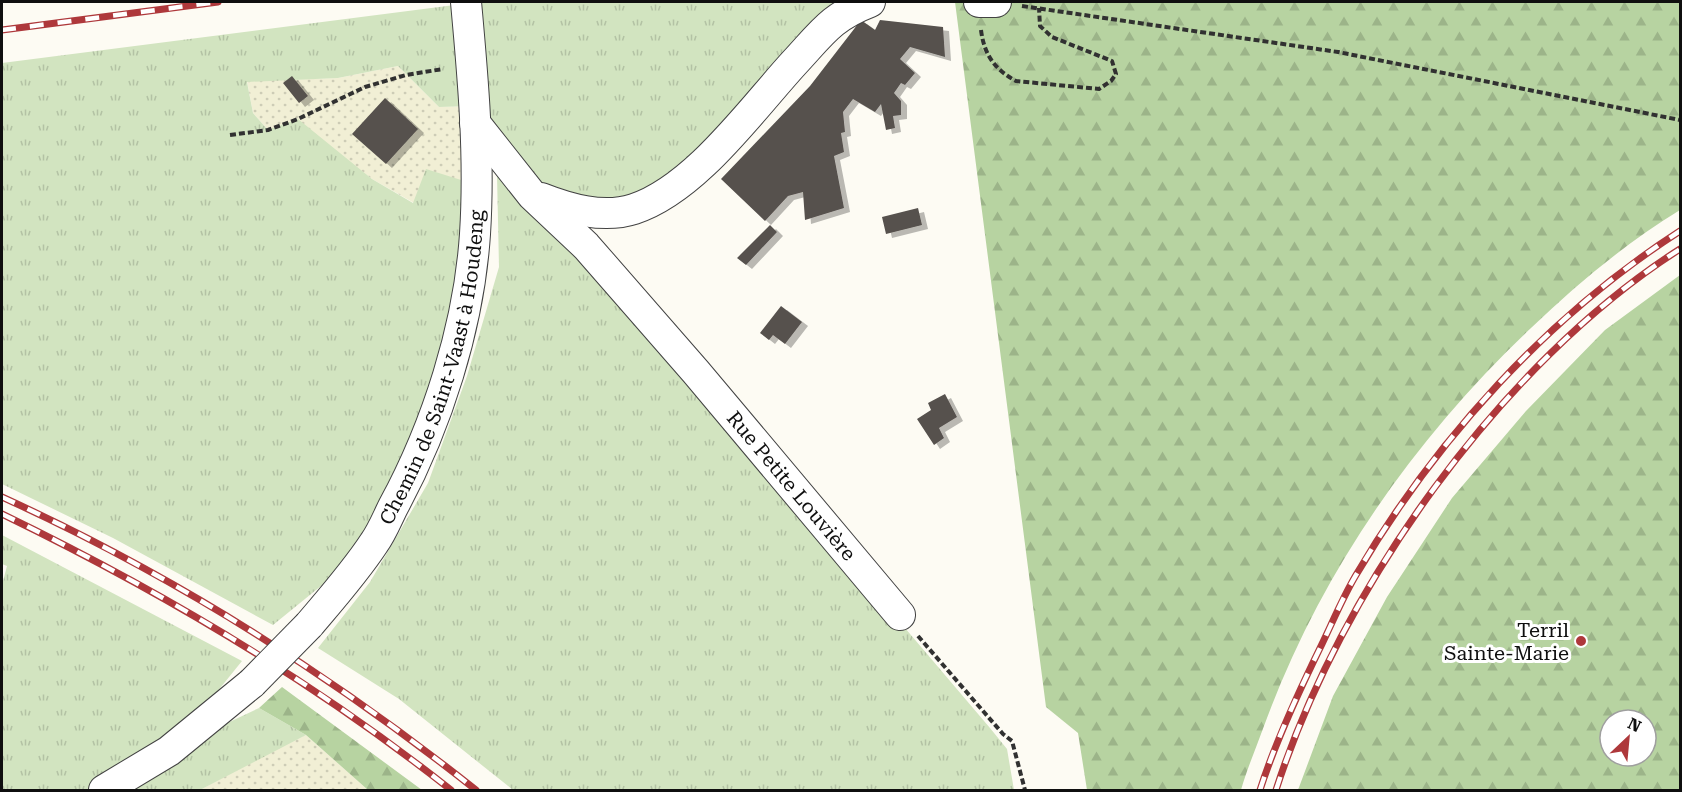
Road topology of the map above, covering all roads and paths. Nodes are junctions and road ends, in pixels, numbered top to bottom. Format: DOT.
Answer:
graph roads {
  1 [pos="466,5"];
  2 [pos="861,5"];
  3 [pos="985,10"];
  4 [pos="471,67"];
  5 [pos="1680,120"];
  6 [pos="475,123"];
  7 [pos="230,135"];
  8 [pos="532,195"];
  9 [pos="900,615"];
  10 [pos="104,790"];
  11 [pos="1025,790"];
  1 -- 4 [label="street, Chemin de Saint-Vaast à Houdeng"];
  2 -- 8 [label="street"];
  3 -- 5 [label="path"];
  4 -- 6 [label="street, Chemin de Saint-Vaast à Houdeng"];
  4 -- 7 [label="path"];
  6 -- 8 [label="street, Rue Petite Louvière"];
  6 -- 10 [label="street, Chemin de Saint-Vaast à Houdeng, bridge"];
  8 -- 9 [label="street, Rue Petite Louvière"];
  9 -- 11 [label="path"];
}
